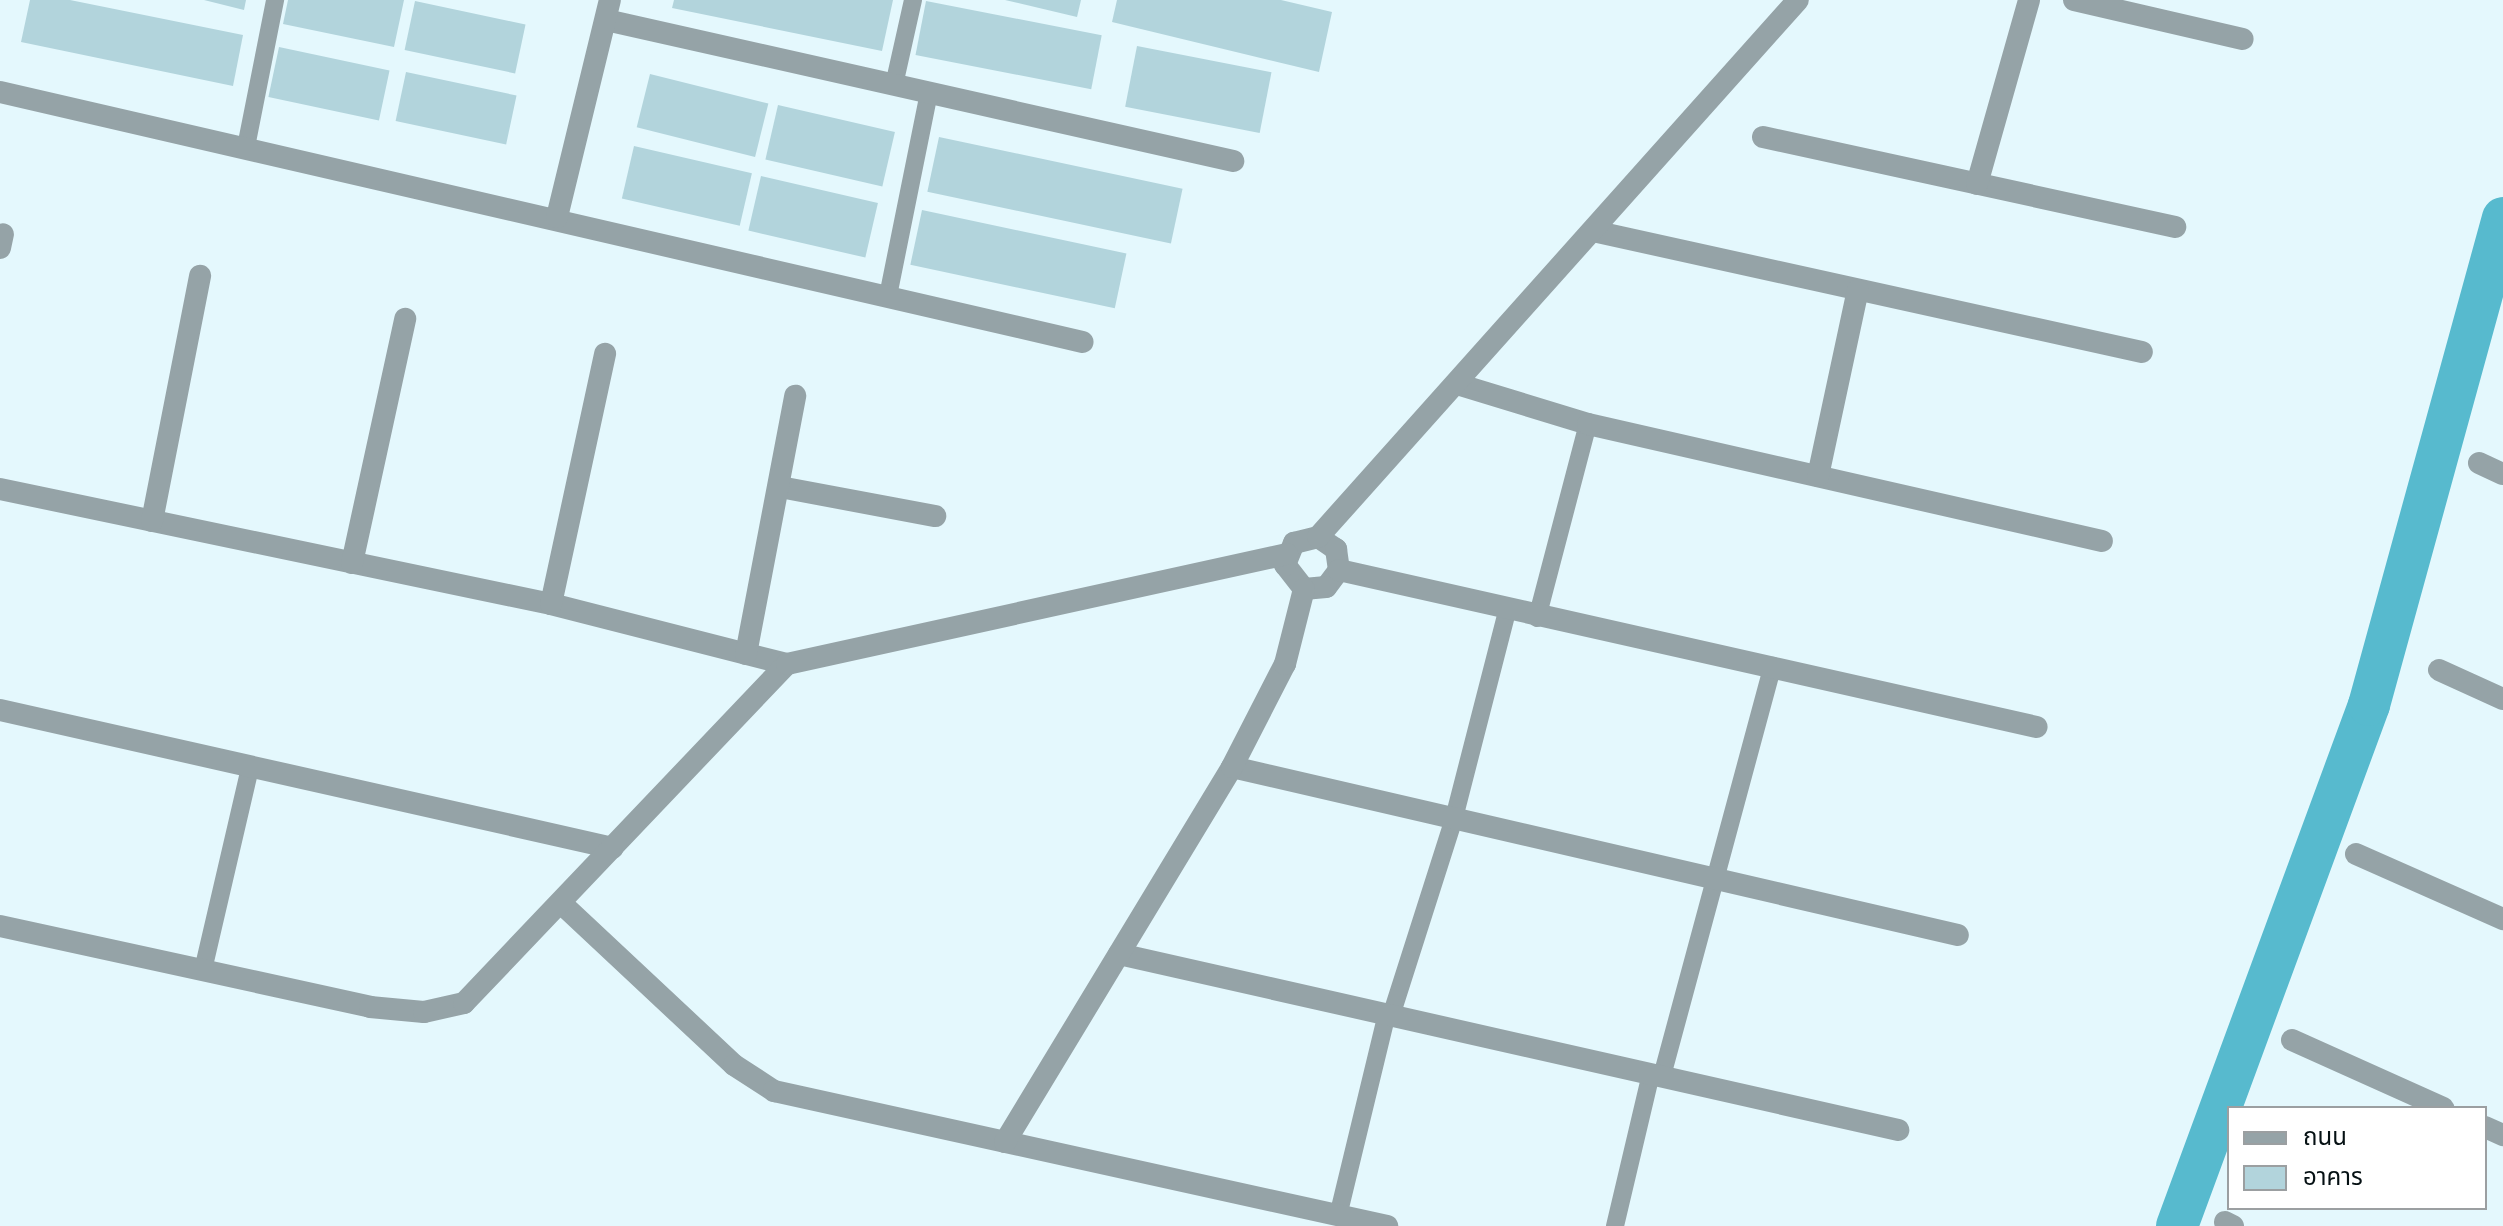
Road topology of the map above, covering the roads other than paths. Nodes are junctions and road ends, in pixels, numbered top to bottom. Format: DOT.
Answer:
graph roads {
  1 [pos="275,0"];
  2 [pos="913,0"];
  3 [pos="1798,0"];
  4 [pos="2029,0"];
  5 [pos="2074,0"];
  6 [pos="608,10"];
  7 [pos="2243,39"];
  8 [pos="894,85"];
  9 [pos="0,92"];
  10 [pos="929,93"];
  11 [pos="1763,137"];
  12 [pos="246,147"];
  13 [pos="1233,161"];
  14 [pos="1977,184"];
  15 [pos="557,217"];
  16 [pos="2175,227"];
  17 [pos="1593,231"];
  18 [pos="200,276"];
  19 [pos="1858,290"];
  20 [pos="888,296"];
  21 [pos="405,319"];
  22 [pos="1083,342"];
  23 [pos="2142,352"];
  24 [pos="605,354"];
  25 [pos="1457,384"];
  26 [pos="795,396"];
  27 [pos="1588,424"];
  28 [pos="2479,463"];
  29 [pos="2503,474"];
  30 [pos="1818,476"];
  31 [pos="780,487"];
  32 [pos="0,489"];
  33 [pos="935,516"];
  34 [pos="152,521"];
  35 [pos="1318,537"];
  36 [pos="2102,541"];
  37 [pos="1287,554"];
  38 [pos="352,563"];
  39 [pos="1339,570"];
  40 [pos="1304,589"];
  41 [pos="551,604"];
  42 [pos="1507,612"];
  43 [pos="1537,618"];
  44 [pos="746,654"];
  45 [pos="787,664"];
  46 [pos="1773,666"];
  47 [pos="2439,670"];
  48 [pos="2503,699"];
  49 [pos="0,710"];
  50 [pos="2037,727"];
  51 [pos="1232,767"];
  52 [pos="250,768"];
  53 [pos="1454,818"];
  54 [pos="613,848"];
  55 [pos="2356,854"];
  56 [pos="1718,879"];
  57 [pos="562,904"];
  58 [pos="2503,919"];
  59 [pos="0,926"];
  60 [pos="1958,935"];
  61 [pos="1119,954"];
  62 [pos="203,970"];
  63 [pos="1389,1015"];
  64 [pos="2292,1040"];
  65 [pos="1656,1075"];
  66 [pos="2439,1106"];
  67 [pos="1898,1130"];
  68 [pos="1005,1142"];
  69 [pos="1338,1216"];
  70 [pos="1387,1226"];
  71 [pos="1615,1226"];
  1 -- 12 [label="lane"];
  2 -- 8 [label="lane"];
  3 -- 17 [label="street"];
  4 -- 14 [label="street"];
  5 -- 7 [label="street"];
  6 -- 8 [label="street"];
  6 -- 15 [label="street"];
  8 -- 10 [label="street"];
  9 -- 12 [label="street"];
  10 -- 13 [label="street"];
  10 -- 20 [label="lane"];
  11 -- 14 [label="street"];
  12 -- 15 [label="street"];
  14 -- 16 [label="street"];
  15 -- 20 [label="street"];
  17 -- 19 [label="street"];
  17 -- 25 [label="street"];
  18 -- 34 [label="street"];
  19 -- 23 [label="street"];
  19 -- 30 [label="street"];
  20 -- 22 [label="street"];
  21 -- 38 [label="street"];
  24 -- 41 [label="street"];
  25 -- 27 [label="street"];
  25 -- 35 [label="street"];
  26 -- 31 [label="street"];
  27 -- 30 [label="street"];
  27 -- 43 [label="lane"];
  28 -- 29 [label="street"];
  30 -- 36 [label="street"];
  31 -- 33 [label="street"];
  31 -- 44 [label="street"];
  32 -- 34 [label="street"];
  34 -- 38 [label="street"];
  35 -- 37 [label="street"];
  35 -- 39 [label="street"];
  37 -- 40 [label="street"];
  37 -- 45 [label="street"];
  38 -- 41 [label="street"];
  39 -- 40 [label="street"];
  39 -- 42 [label="street"];
  40 -- 51 [label="street"];
  41 -- 44 [label="street"];
  42 -- 43 [label="street"];
  42 -- 53 [label="lane"];
  43 -- 46 [label="street"];
  44 -- 45 [label="street"];
  45 -- 54 [label="street"];
  46 -- 50 [label="street"];
  46 -- 56 [label="lane"];
  47 -- 48 [label="street"];
  49 -- 52 [label="street"];
  51 -- 53 [label="street"];
  51 -- 61 [label="street"];
  52 -- 54 [label="street"];
  52 -- 62 [label="lane"];
  53 -- 56 [label="street"];
  53 -- 63 [label="lane"];
  54 -- 57 [label="street"];
  55 -- 58 [label="street"];
  56 -- 60 [label="street"];
  56 -- 65 [label="lane"];
  57 -- 62 [label="street"];
  57 -- 68 [label="street"];
  59 -- 62 [label="street"];
  61 -- 63 [label="street"];
  61 -- 68 [label="street"];
  63 -- 65 [label="street"];
  63 -- 69 [label="lane"];
  64 -- 66 [label="street"];
  65 -- 67 [label="street"];
  65 -- 71 [label="lane"];
  68 -- 69 [label="street"];
  69 -- 70 [label="street"];
}
